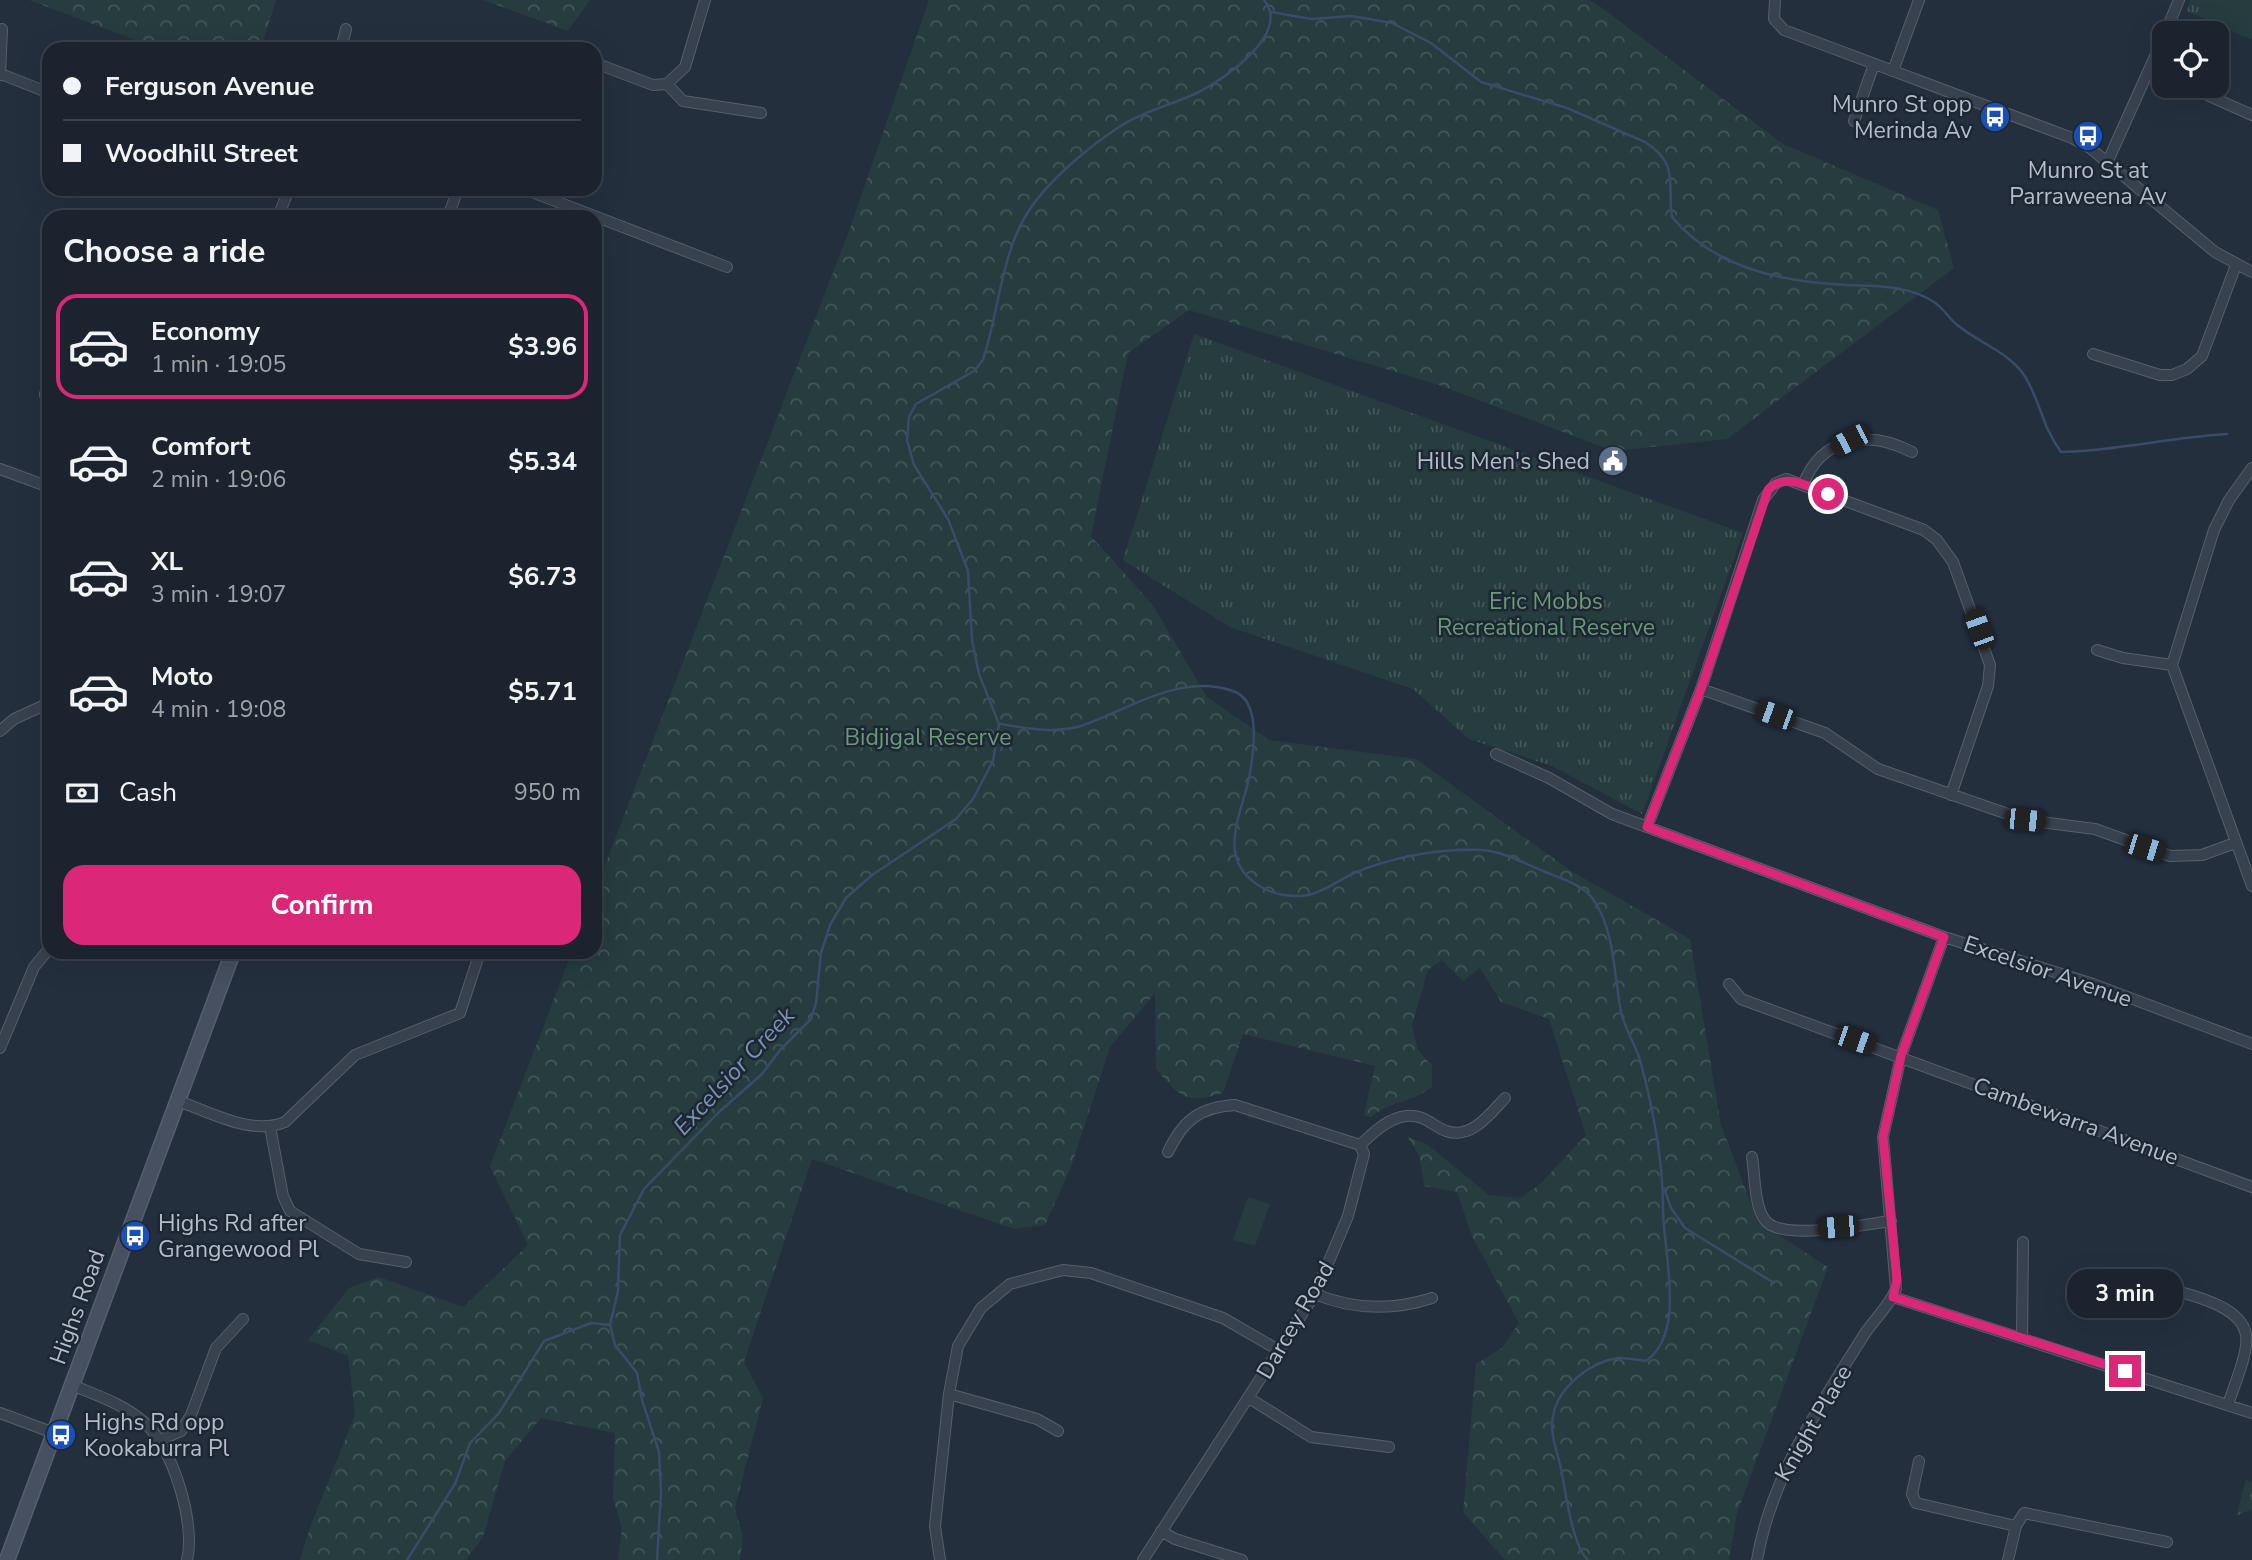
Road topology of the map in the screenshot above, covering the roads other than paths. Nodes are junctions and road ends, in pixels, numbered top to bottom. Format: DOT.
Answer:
graph roads {
  1 [pos="705,0"];
  2 [pos="1775,0"];
  3 [pos="1919,0"];
  4 [pos="2179,0"];
  5 [pos="2170,21"];
  6 [pos="2,29"];
  7 [pos="346,29"];
  8 [pos="343,42"];
  9 [pos="1874,64"];
  10 [pos="602,66"];
  11 [pos="2151,69"];
  12 [pos="1893,71"];
  13 [pos="0,75"];
  14 [pos="667,84"];
  15 [pos="42,90"];
  16 [pos="2215,98"];
  17 [pos="761,113"];
  18 [pos="2252,114"];
  19 [pos="1854,121"];
  20 [pos="2107,163"];
  21 [pos="542,196"];
  22 [pos="579,210"];
  23 [pos="602,219"];
  24 [pos="2236,265"];
  25 [pos="727,267"];
  26 [pos="2252,272"];
  27 [pos="2093,354"];
  28 [pos="1912,452"];
  29 [pos="2252,468"];
  30 [pos="0,469"];
  31 [pos="42,484"];
  32 [pos="1804,485"];
  33 [pos="2097,650"];
  34 [pos="2172,664"];
  35 [pos="1701,689"];
  36 [pos="42,707"];
  37 [pos="0,731"];
  38 [pos="1496,754"];
  39 [pos="1951,795"];
  40 [pos="1647,827"];
  41 [pos="2235,843"];
  42 [pos="2252,886"];
  43 [pos="1944,937"];
  44 [pos="42,957"];
  45 [pos="230,959"];
  46 [pos="478,959"];
  47 [pos="1729,984"];
  48 [pos="2252,1044"];
  49 [pos="0,1048"];
  50 [pos="1901,1056"];
  51 [pos="1505,1098"];
  52 [pos="178,1101"];
  53 [pos="271,1127"];
  54 [pos="1360,1145"];
  55 [pos="1168,1152"];
  56 [pos="1752,1157"];
  57 [pos="2252,1187"];
  58 [pos="1891,1222"];
  59 [pos="2023,1242"];
  60 [pos="406,1262"];
  61 [pos="2163,1287"];
  62 [pos="1315,1294"];
  63 [pos="1893,1297"];
  64 [pos="1432,1298"];
  65 [pos="243,1319"];
  66 [pos="2022,1338"];
  67 [pos="1280,1351"];
  68 [pos="72,1385"];
  69 [pos="949,1394"];
  70 [pos="1249,1398"];
  71 [pos="2228,1405"];
  72 [pos="0,1413"];
  73 [pos="2252,1413"];
  74 [pos="1058,1431"];
  75 [pos="54,1433"];
  76 [pos="160,1440"];
  77 [pos="1389,1447"];
  78 [pos="1919,1461"];
  79 [pos="2016,1526"];
  80 [pos="1161,1531"];
  81 [pos="2167,1542"];
  82 [pos="7,1560"];
  83 [pos="187,1560"];
  84 [pos="940,1560"];
  85 [pos="1143,1560"];
  86 [pos="1242,1560"];
  87 [pos="1757,1560"];
  88 [pos="2008,1560"];
  1 -- 14 [label="street"];
  2 -- 9 [label="street"];
  3 -- 12 [label="street"];
  4 -- 5 [label="street"];
  6 -- 13 [label="street"];
  7 -- 8 [label="street"];
  9 -- 12 [label="street"];
  9 -- 19 [label="street"];
  10 -- 14 [label="street"];
  11 -- 20 [label="street"];
  12 -- 20 [label="street"];
  13 -- 15 [label="street"];
  14 -- 17 [label="street"];
  16 -- 18 [label="street"];
  20 -- 24 [label="street"];
  21 -- 22 [label="street"];
  23 -- 25 [label="street"];
  24 -- 26 [label="street"];
  24 -- 27 [label="street"];
  28 -- 32 [label="street"];
  29 -- 34 [label="street"];
  30 -- 31 [label="street"];
  32 -- 35 [label="street"];
  32 -- 39 [label="street"];
  33 -- 34 [label="street"];
  34 -- 41 [label="street"];
  35 -- 39 [label="street"];
  35 -- 40 [label="street"];
  36 -- 37 [label="street"];
  38 -- 40 [label="street, Excelsior Avenue"];
  39 -- 41 [label="street"];
  40 -- 43 [label="street, Excelsior Avenue"];
  41 -- 42 [label="street"];
  43 -- 48 [label="street, Excelsior Avenue"];
  43 -- 50 [label="street"];
  44 -- 49 [label="street"];
  45 -- 52 [label="street, Highs Road"];
  46 -- 53 [label="street"];
  47 -- 50 [label="street, Cambewarra Avenue"];
  50 -- 57 [label="street, Cambewarra Avenue"];
  50 -- 58 [label="street"];
  51 -- 54 [label="street"];
  52 -- 53 [label="street"];
  52 -- 68 [label="street, Highs Road"];
  53 -- 60 [label="street"];
  54 -- 55 [label="street"];
  54 -- 62 [label="street, Darcey Road"];
  56 -- 58 [label="street"];
  58 -- 63 [label="street"];
  59 -- 66 [label="street"];
  61 -- 71 [label="street"];
  62 -- 64 [label="street"];
  62 -- 67 [label="street, Darcey Road"];
  63 -- 66 [label="street"];
  63 -- 87 [label="street, Knight Place"];
  65 -- 76 [label="street"];
  66 -- 71 [label="street"];
  67 -- 69 [label="street"];
  67 -- 70 [label="street, Darcey Road"];
  68 -- 75 [label="street, Highs Road"];
  68 -- 76 [label="street"];
  69 -- 74 [label="street"];
  69 -- 84 [label="street"];
  70 -- 77 [label="street"];
  70 -- 80 [label="street, Darcey Road"];
  71 -- 73 [label="street"];
  72 -- 75 [label="street"];
  75 -- 82 [label="street, Highs Road"];
  76 -- 83 [label="street"];
  78 -- 79 [label="street"];
  79 -- 81 [label="street"];
  79 -- 88 [label="street"];
  80 -- 85 [label="street, Darcey Road"];
  80 -- 86 [label="street"];
}
